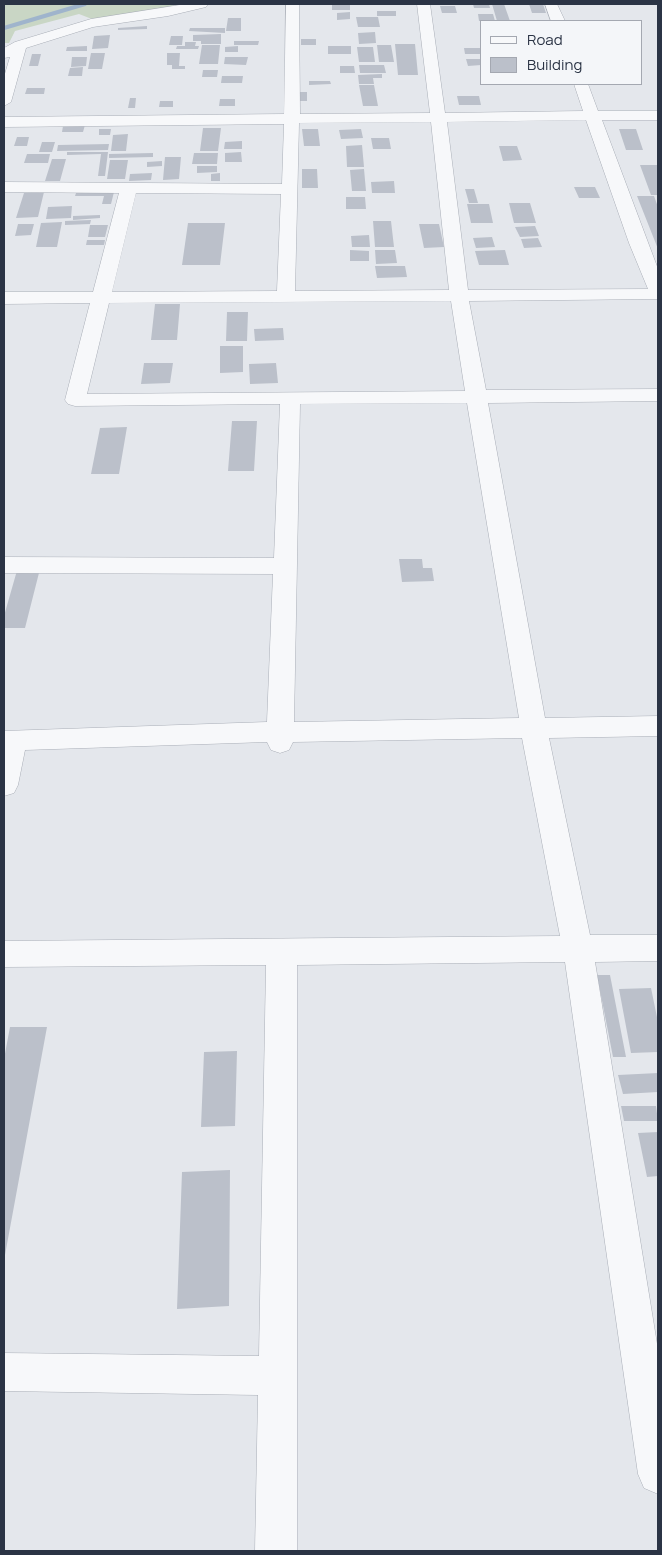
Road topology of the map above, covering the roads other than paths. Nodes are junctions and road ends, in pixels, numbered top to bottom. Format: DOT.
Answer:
graph roads {
  1 [pos="201,4"];
  2 [pos="292,4"];
  3 [pos="422,4"];
  4 [pos="551,4"];
  5 [pos="558,20"];
  6 [pos="20,46"];
  7 [pos="4,54"];
  8 [pos="581,85"];
  9 [pos="4,102"];
  10 [pos="593,116"];
  11 [pos="658,116"];
  12 [pos="438,117"];
  13 [pos="292,118"];
  14 [pos="4,122"];
  15 [pos="4,187"];
  16 [pos="129,188"];
  17 [pos="289,189"];
  18 [pos="658,292"];
  19 [pos="459,295"];
  20 [pos="286,296"];
  21 [pos="101,297"];
  22 [pos="4,298"];
  23 [pos="658,395"];
  24 [pos="477,396"];
  25 [pos="290,400"];
  26 [pos="4,565"];
  27 [pos="284,566"];
  28 [pos="658,726"];
  29 [pos="534,729"];
  30 [pos="280,738"];
  31 [pos="8,741"];
  32 [pos="4,785"];
  33 [pos="658,948"];
  34 [pos="578,949"];
  35 [pos="282,951"];
  36 [pos="4,954"];
  37 [pos="4,1372"];
  38 [pos="278,1376"];
  39 [pos="658,1474"];
  40 [pos="276,1551"];
  1 -- 6 [label="street"];
  2 -- 13 [label="street"];
  3 -- 12 [label="street"];
  4 -- 5 [label="street"];
  6 -- 7 [label="street"];
  6 -- 9 [label="street"];
  8 -- 10 [label="street"];
  10 -- 11 [label="street"];
  10 -- 12 [label="street"];
  10 -- 18 [label="street"];
  12 -- 13 [label="street"];
  12 -- 19 [label="street"];
  13 -- 14 [label="street"];
  13 -- 17 [label="street"];
  15 -- 16 [label="street"];
  16 -- 17 [label="street"];
  16 -- 21 [label="street"];
  17 -- 20 [label="street"];
  18 -- 19 [label="street"];
  19 -- 20 [label="street"];
  19 -- 24 [label="street"];
  20 -- 21 [label="street"];
  21 -- 22 [label="street"];
  21 -- 25 [label="street"];
  23 -- 24 [label="street"];
  24 -- 25 [label="street"];
  24 -- 29 [label="street"];
  25 -- 27 [label="street"];
  26 -- 27 [label="street"];
  27 -- 30 [label="street"];
  28 -- 29 [label="street"];
  29 -- 30 [label="street"];
  29 -- 34 [label="street"];
  30 -- 31 [label="street"];
  31 -- 32 [label="street"];
  33 -- 34 [label="street"];
  34 -- 35 [label="street"];
  34 -- 39 [label="street"];
  35 -- 36 [label="street"];
  35 -- 38 [label="street"];
  37 -- 38 [label="street"];
  38 -- 40 [label="street"];
}
